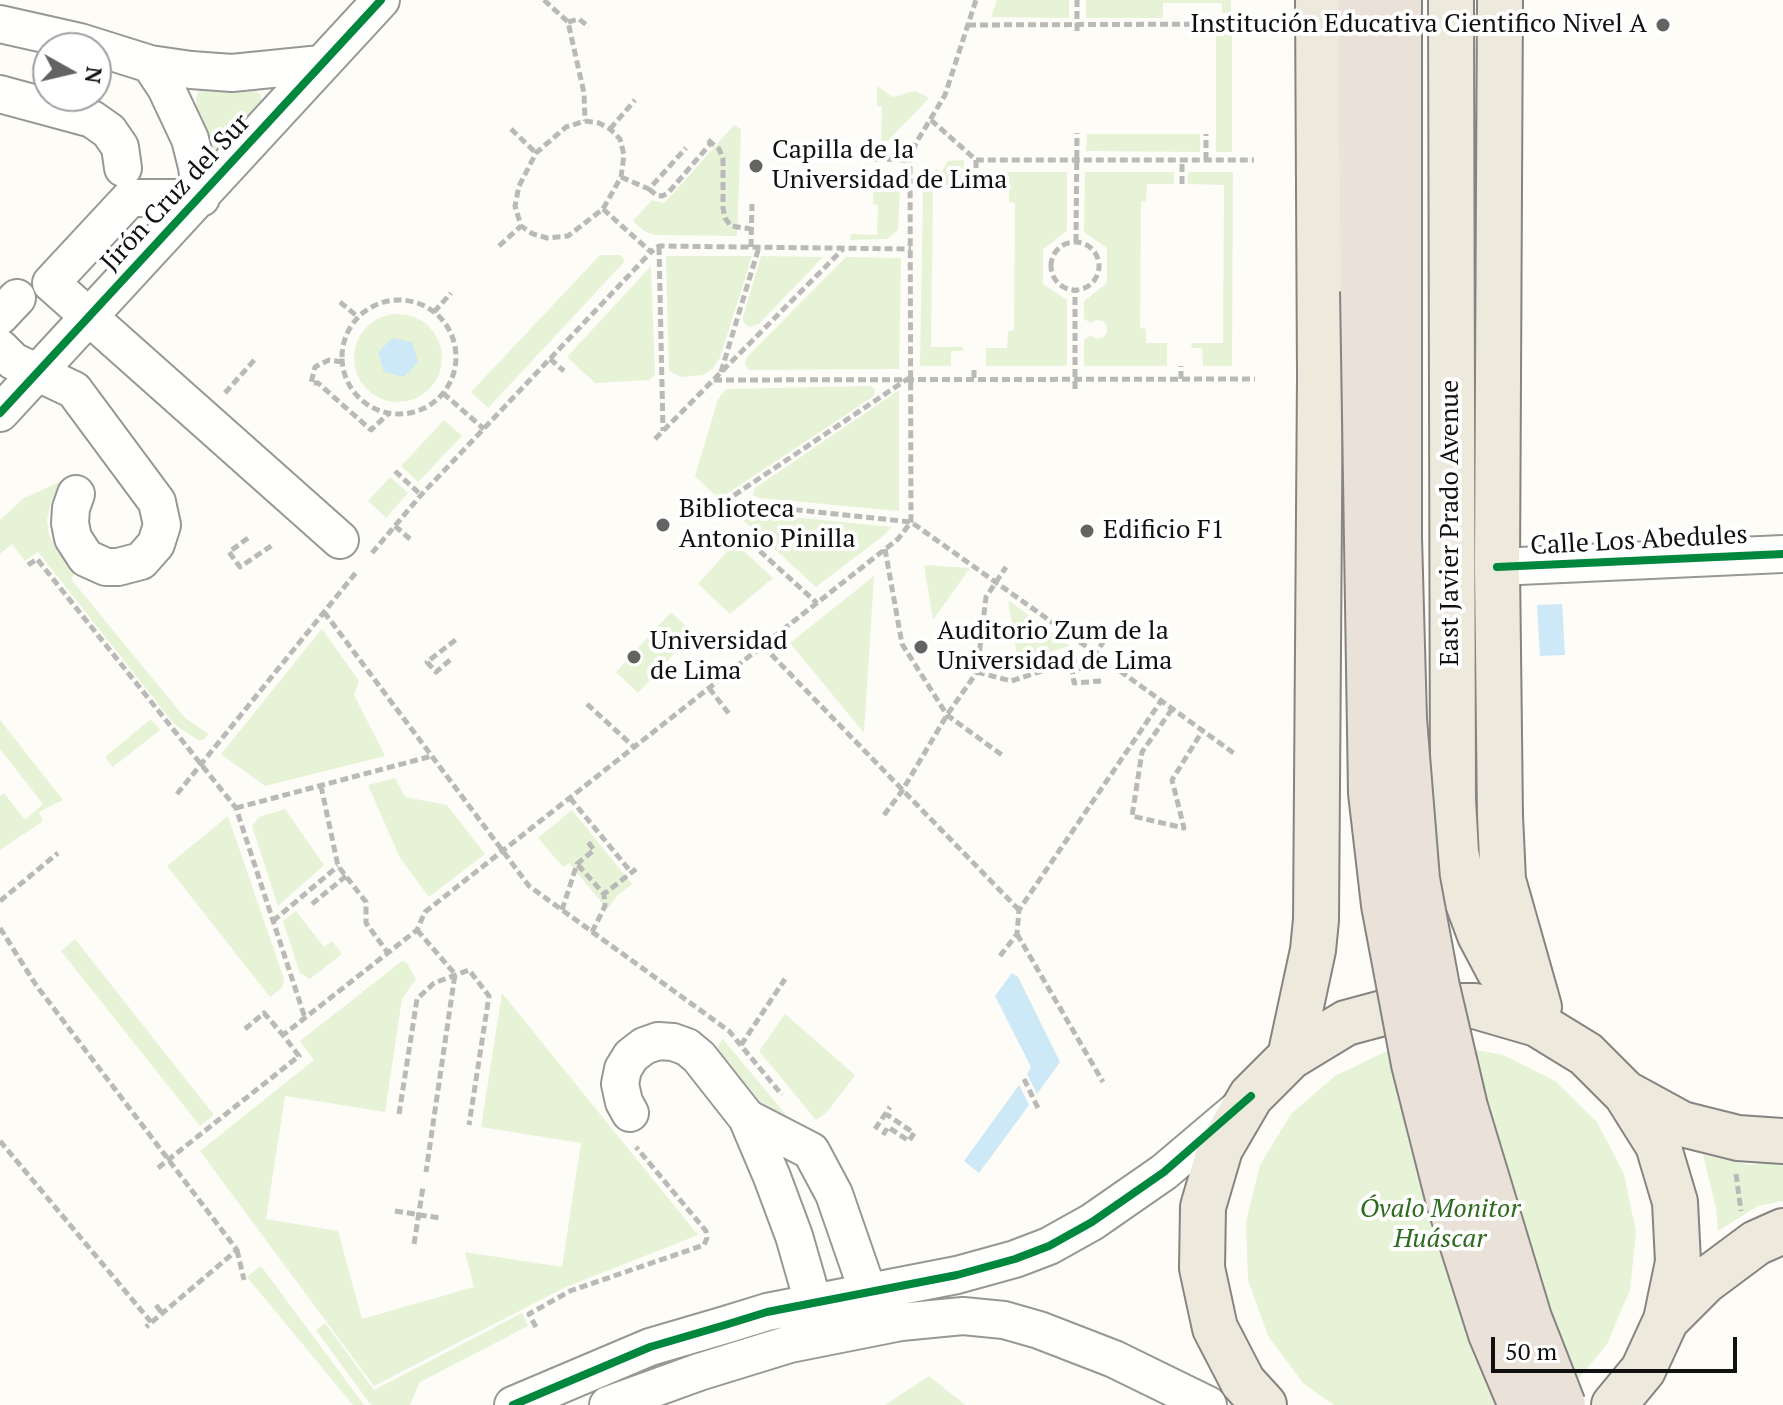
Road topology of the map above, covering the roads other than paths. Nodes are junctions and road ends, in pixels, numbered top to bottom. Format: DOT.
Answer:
graph roads {
  1 [pos="381,0"];
  2 [pos="1318,0"];
  3 [pos="1360,0"];
  4 [pos="1399,0"];
  5 [pos="1451,0"];
  6 [pos="1500,0"];
  7 [pos="0,24"];
  8 [pos="150,64"];
  9 [pos="321,64"];
  10 [pos="0,94"];
  11 [pos="123,168"];
  12 [pos="201,198"];
  13 [pos="1381,291"];
  14 [pos="89,317"];
  15 [pos="0,348"];
  16 [pos="39,373"];
  17 [pos="0,413"];
  18 [pos="76,494"];
  19 [pos="1783,554"];
  20 [pos="356,556"];
  21 [pos="1497,567"];
  22 [pos="1541,1026"];
  23 [pos="1290,1057"];
  24 [pos="1626,1094"];
  25 [pos="1251,1096"];
  26 [pos="630,1113"];
  27 [pos="747,1118"];
  28 [pos="1783,1141"];
  29 [pos="1763,1228"];
  30 [pos="868,1292"];
  31 [pos="813,1302"];
  32 [pos="1666,1320"];
  33 [pos="1644,1387"];
  34 [pos="513,1405"];
  35 [pos="608,1405"];
  36 [pos="1208,1405"];
  37 [pos="1264,1405"];
  38 [pos="1521,1405"];
  39 [pos="1563,1405"];
  40 [pos="1614,1405"];
  1 -- 9 [label="street, Jirón Cruz del Sur"];
  2 -- 23 [label="main road"];
  3 -- 13 [label="highway"];
  4 -- 13 [label="highway"];
  5 -- 22 [label="main road, East Javier Prado Avenue"];
  6 -- 21 [label="main road, East Javier Prado Avenue"];
  7 -- 8 [label="street"];
  8 -- 9 [label="street"];
  8 -- 12 [label="street"];
  9 -- 12 [label="street, Jirón Cruz del Sur"];
  10 -- 11 [label="street"];
  12 -- 14 [label="street, Jirón Cruz del Sur"];
  12 -- 14 [label="street"];
  13 -- 38 [label="highway, bridge"];
  13 -- 39 [label="highway, bridge"];
  14 -- 16 [label="street, Jirón Cruz del Sur"];
  14 -- 20 [label="street"];
  15 -- 16 [label="street"];
  16 -- 17 [label="street, Jirón Cruz del Sur"];
  16 -- 18 [label="street"];
  19 -- 21 [label="street, Calle Los Abedules"];
  21 -- 22 [label="main road, East Javier Prado Avenue"];
  22 -- 23 [label="main road"];
  22 -- 24 [label="main road"];
  23 -- 25 [label="main road"];
  24 -- 28 [label="main road"];
  24 -- 32 [label="main road"];
  25 -- 30 [label="street"];
  25 -- 37 [label="main road"];
  26 -- 27 [label="street"];
  27 -- 30 [label="street"];
  27 -- 31 [label="street"];
  29 -- 32 [label="main road"];
  30 -- 31 [label="street"];
  31 -- 34 [label="street"];
  32 -- 33 [label="main road"];
  33 -- 40 [label="main road"];
  35 -- 36 [label="street"];
}
